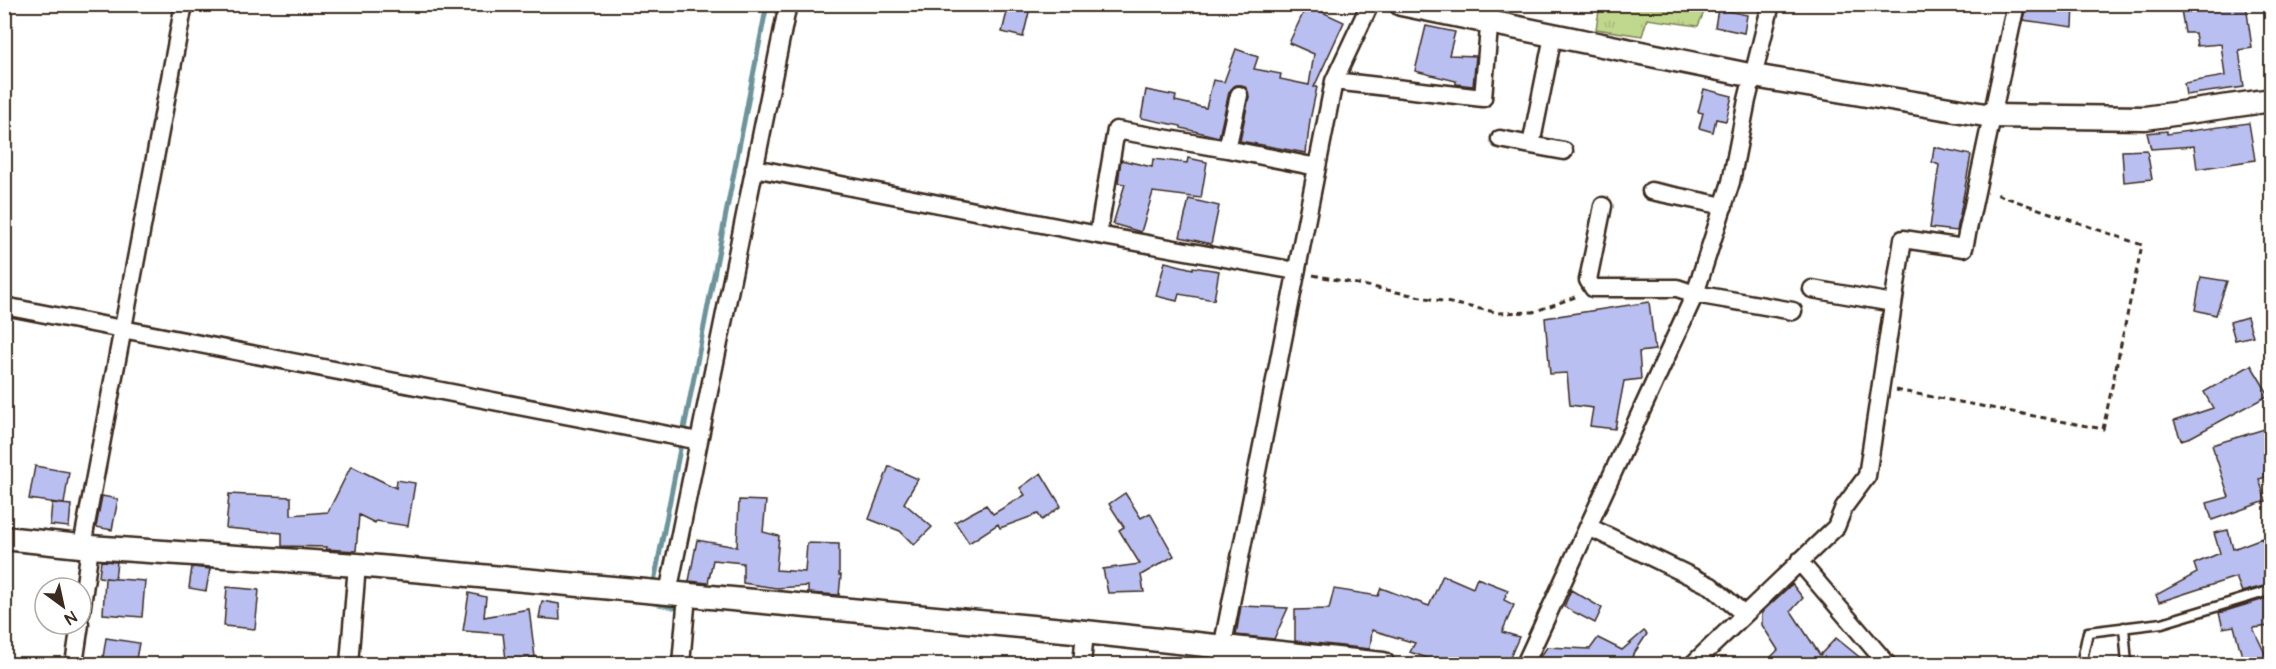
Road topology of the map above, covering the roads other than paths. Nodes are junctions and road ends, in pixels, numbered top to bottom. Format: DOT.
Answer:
graph roads {
  1 [pos="184,4"];
  2 [pos="788,4"];
  3 [pos="1370,4"];
  4 [pos="1401,4"];
  5 [pos="1770,4"];
  6 [pos="2016,4"];
  7 [pos="1491,13"];
  8 [pos="1553,36"];
  9 [pos="1754,76"];
  10 [pos="1334,81"];
  11 [pos="1239,95"];
  12 [pos="2271,100"];
  13 [pos="1991,116"];
  14 [pos="1500,139"];
  15 [pos="1531,145"];
  16 [pos="1227,149"];
  17 [pos="1564,151"];
  18 [pos="1317,167"];
  19 [pos="754,168"];
  20 [pos="1651,191"];
  21 [pos="1602,206"];
  22 [pos="1724,206"];
  23 [pos="1098,235"];
  24 [pos="1296,271"];
  25 [pos="1812,289"];
  26 [pos="1695,294"];
  27 [pos="1893,303"];
  28 [pos="4,306"];
  29 [pos="1793,311"];
  30 [pos="122,329"];
  31 [pos="699,441"];
  32 [pos="1589,527"];
  33 [pos="4,538"];
  34 [pos="90,547"];
  35 [pos="1799,561"];
  36 [pos="357,565"];
  37 [pos="86,576"];
  38 [pos="2271,590"];
  39 [pos="678,594"];
  40 [pos="1744,614"];
  41 [pos="2124,627"];
  42 [pos="1084,633"];
  43 [pos="78,636"];
  44 [pos="1221,656"];
  45 [pos="1294,660"];
  46 [pos="74,664"];
  47 [pos="349,664"];
  48 [pos="681,664"];
  49 [pos="1082,664"];
  50 [pos="1383,664"];
  51 [pos="1525,664"];
  52 [pos="1693,664"];
  53 [pos="1887,664"];
  54 [pos="2081,664"];
  55 [pos="2127,664"];
  1 -- 30 [label="street"];
  2 -- 19 [label="street"];
  3 -- 10 [label="street"];
  4 -- 7 [label="street"];
  5 -- 9 [label="street"];
  6 -- 13 [label="street"];
  7 -- 8 [label="street"];
  7 -- 10 [label="street"];
  8 -- 9 [label="street"];
  8 -- 15 [label="street"];
  9 -- 13 [label="street"];
  9 -- 22 [label="street"];
  10 -- 18 [label="street"];
  11 -- 16 [label="street"];
  12 -- 13 [label="street"];
  13 -- 27 [label="street"];
  14 -- 15 [label="street"];
  15 -- 17 [label="street"];
  16 -- 18 [label="street"];
  16 -- 23 [label="street"];
  18 -- 24 [label="street"];
  19 -- 23 [label="street"];
  19 -- 31 [label="street"];
  20 -- 22 [label="street"];
  21 -- 26 [label="street"];
  22 -- 26 [label="street"];
  23 -- 24 [label="street"];
  24 -- 44 [label="street"];
  25 -- 27 [label="street"];
  26 -- 29 [label="street"];
  26 -- 32 [label="street"];
  27 -- 35 [label="street"];
  28 -- 30 [label="street"];
  30 -- 31 [label="street"];
  30 -- 34 [label="street"];
  31 -- 39 [label="street"];
  32 -- 40 [label="street"];
  32 -- 51 [label="street"];
  33 -- 34 [label="street"];
  34 -- 36 [label="street"];
  34 -- 37 [label="street"];
  35 -- 40 [label="street"];
  35 -- 53 [label="street"];
  36 -- 39 [label="street"];
  36 -- 47 [label="street"];
  38 -- 41 [label="lane"];
  39 -- 42 [label="street"];
  39 -- 48 [label="street"];
  40 -- 52 [label="street"];
  41 -- 54 [label="lane"];
  41 -- 55 [label="lane"];
  42 -- 44 [label="street"];
  42 -- 49 [label="street"];
  43 -- 46 [label="street"];
  44 -- 45 [label="street"];
  45 -- 50 [label="street"];
}
